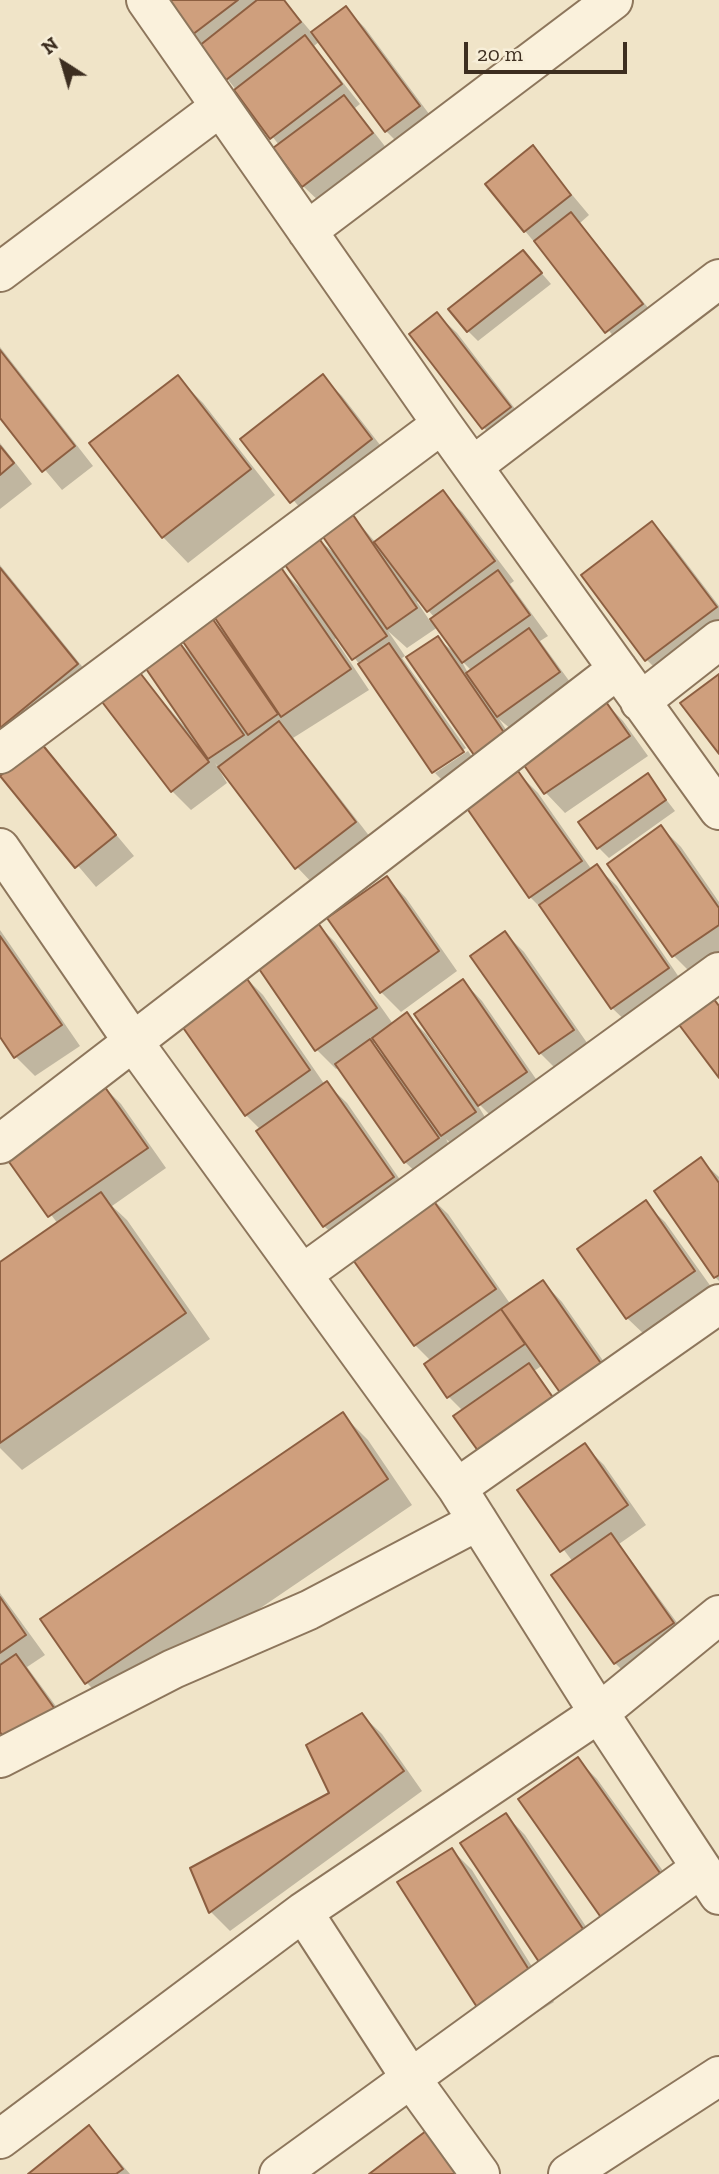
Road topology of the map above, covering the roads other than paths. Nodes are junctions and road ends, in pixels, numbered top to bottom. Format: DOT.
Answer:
graph roads {
  1 [pos="146,0"];
  2 [pos="613,0"];
  3 [pos="220,107"];
  4 [pos="307,231"];
  5 [pos="0,272"];
  6 [pos="719,279"];
  7 [pos="442,424"];
  8 [pos="473,466"];
  9 [pos="719,640"];
  10 [pos="618,669"];
  11 [pos="640,702"];
  12 [pos="0,754"];
  13 [pos="719,810"];
  14 [pos="0,848"];
  15 [pos="719,972"];
  16 [pos="134,1043"];
  17 [pos="0,1144"];
  18 [pos="304,1273"];
  19 [pos="719,1304"];
  20 [pos="457,1488"];
  21 [pos="478,1521"];
  22 [pos="719,1615"];
  23 [pos="598,1713"];
  24 [pos="3,1751"];
  25 [pos="710,1882"];
  26 [pos="303,1912"];
  27 [pos="719,2076"];
  28 [pos="412,2080"];
  29 [pos="0,2139"];
  30 [pos="279,2174"];
  31 [pos="480,2174"];
  32 [pos="568,2174"];
  1 -- 3 [label="street"];
  2 -- 4 [label="street"];
  3 -- 4 [label="street"];
  3 -- 5 [label="street"];
  4 -- 7 [label="street"];
  6 -- 8 [label="street"];
  7 -- 8 [label="street"];
  7 -- 12 [label="street"];
  8 -- 10 [label="street"];
  9 -- 11 [label="street"];
  10 -- 11 [label="street"];
  10 -- 16 [label="street"];
  11 -- 13 [label="street"];
  14 -- 16 [label="street"];
  15 -- 18 [label="street"];
  16 -- 17 [label="street"];
  16 -- 18 [label="street"];
  18 -- 20 [label="street"];
  19 -- 20 [label="street"];
  20 -- 21 [label="street"];
  21 -- 23 [label="street"];
  21 -- 24 [label="street"];
  22 -- 23 [label="street"];
  23 -- 25 [label="street"];
  23 -- 26 [label="street"];
  25 -- 28 [label="street"];
  26 -- 28 [label="street"];
  26 -- 29 [label="street"];
  27 -- 32 [label="street"];
  28 -- 30 [label="street"];
  28 -- 31 [label="street"];
}
